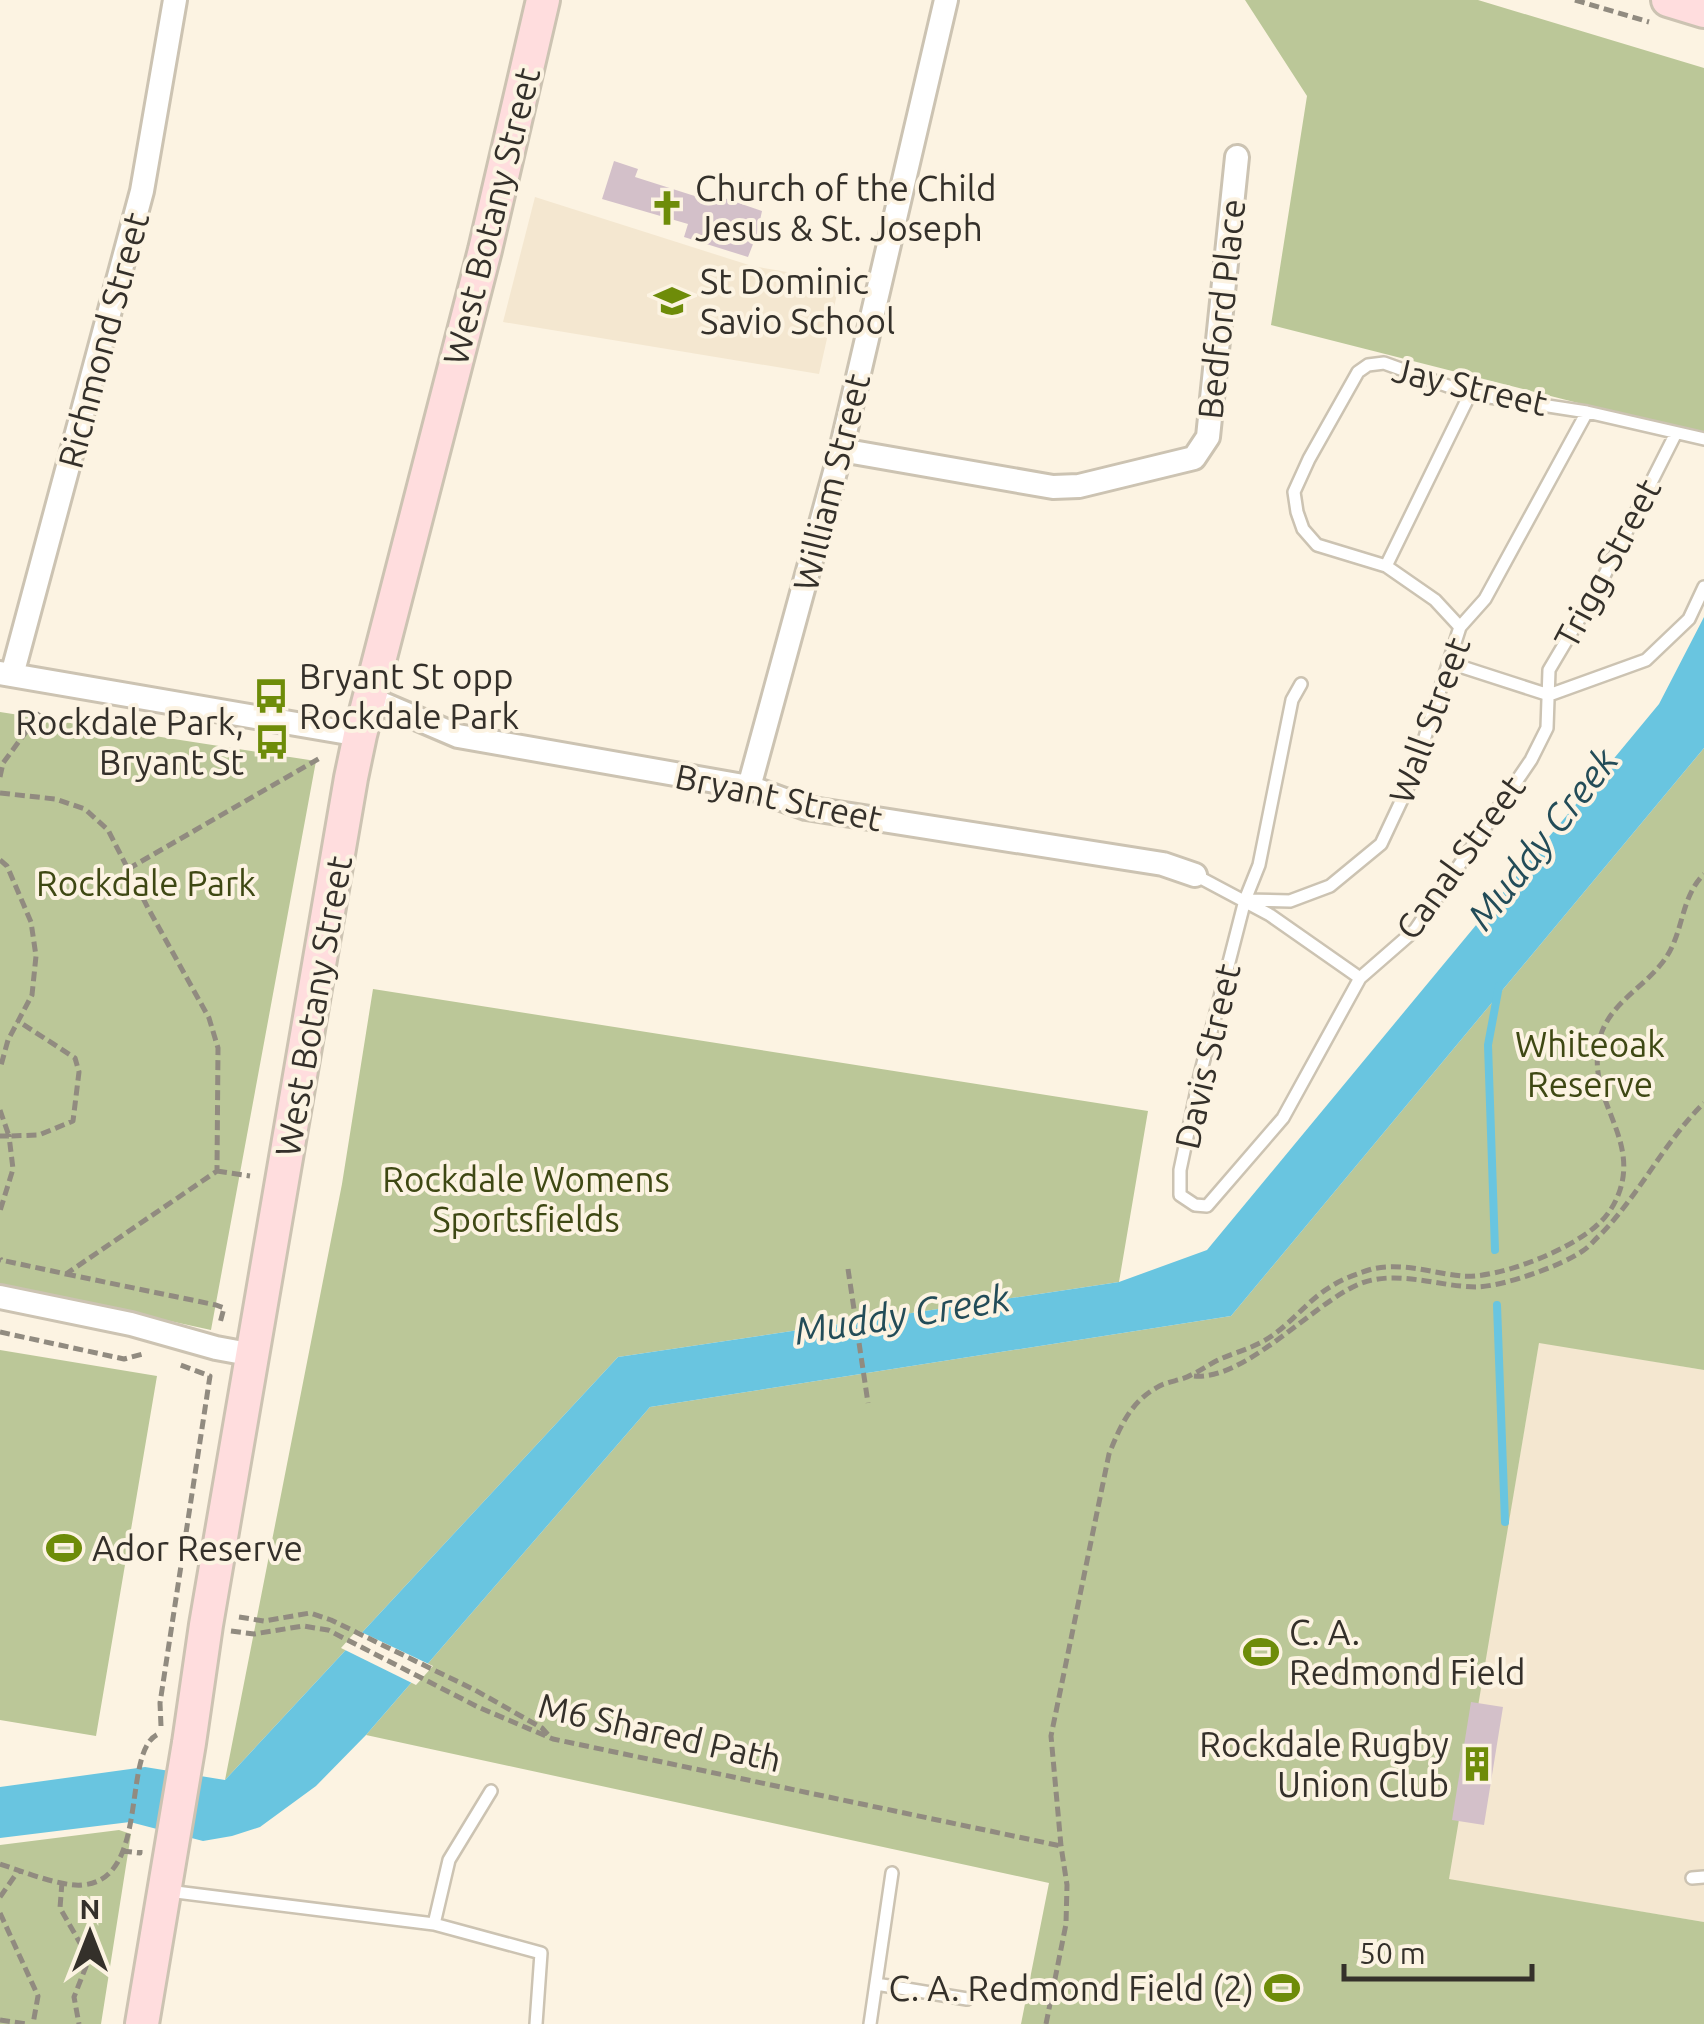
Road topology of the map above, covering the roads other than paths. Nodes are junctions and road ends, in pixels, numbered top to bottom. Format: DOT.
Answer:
graph roads {
  1 [pos="174,0"];
  2 [pos="543,0"];
  3 [pos="946,0"];
  4 [pos="1658,11"];
  5 [pos="1704,11"];
  6 [pos="1237,157"];
  7 [pos="1470,394"];
  8 [pos="1587,412"];
  9 [pos="1676,433"];
  10 [pos="1704,440"];
  11 [pos="841,450"];
  12 [pos="1386,566"];
  13 [pos="1704,587"];
  14 [pos="1460,627"];
  15 [pos="1450,663"];
  16 [pos="6,674"];
  17 [pos="1301,684"];
  18 [pos="1549,695"];
  19 [pos="370,698"];
  20 [pos="360,734"];
  21 [pos="750,787"];
  22 [pos="1195,875"];
  23 [pos="1245,900"];
  24 [pos="1360,978"];
  25 [pos="1195,1205"];
  26 [pos="0,1297"];
  27 [pos="254,1355"];
  28 [pos="491,1790"];
  29 [pos="892,1874"];
  30 [pos="166,1879"];
  31 [pos="434,1924"];
  32 [pos="876,1984"];
  33 [pos="968,1999"];
  34 [pos="142,2024"];
  35 [pos="536,2024"];
  36 [pos="870,2024"];
  1 -- 16 [label="street, Richmond Street"];
  2 -- 19 [label="main road, West Botany Street"];
  3 -- 11 [label="street, William Street"];
  4 -- 5 [label="main road"];
  6 -- 11 [label="street, Bedford Place"];
  7 -- 8 [label="lane, Jay Street"];
  7 -- 12 [label="lane"];
  7 -- 12 [label="lane, Jay Street"];
  8 -- 9 [label="lane"];
  8 -- 14 [label="lane, Wall Street"];
  9 -- 10 [label="lane"];
  9 -- 18 [label="lane, Trigg Street"];
  11 -- 21 [label="street, William Street"];
  12 -- 14 [label="lane, Jay Street"];
  13 -- 18 [label="lane"];
  14 -- 15 [label="lane, Wall Street"];
  15 -- 18 [label="lane"];
  15 -- 23 [label="lane, Wall Street"];
  16 -- 20 [label="street"];
  17 -- 23 [label="lane"];
  18 -- 24 [label="lane, Canal Street"];
  19 -- 20 [label="main road, West Botany Street"];
  19 -- 21 [label="street, Bryant Street"];
  20 -- 27 [label="main road, West Botany Street"];
  21 -- 22 [label="street, Bryant Street"];
  22 -- 23 [label="lane"];
  23 -- 24 [label="lane"];
  23 -- 25 [label="lane, Davis Street"];
  24 -- 25 [label="lane, Canal Street"];
  26 -- 27 [label="street"];
  27 -- 30 [label="main road, West Botany Street"];
  28 -- 31 [label="lane"];
  29 -- 32 [label="lane"];
  30 -- 31 [label="lane"];
  30 -- 34 [label="main road, West Botany Street"];
  31 -- 35 [label="lane"];
  32 -- 33 [label="lane"];
  32 -- 36 [label="lane"];
}
